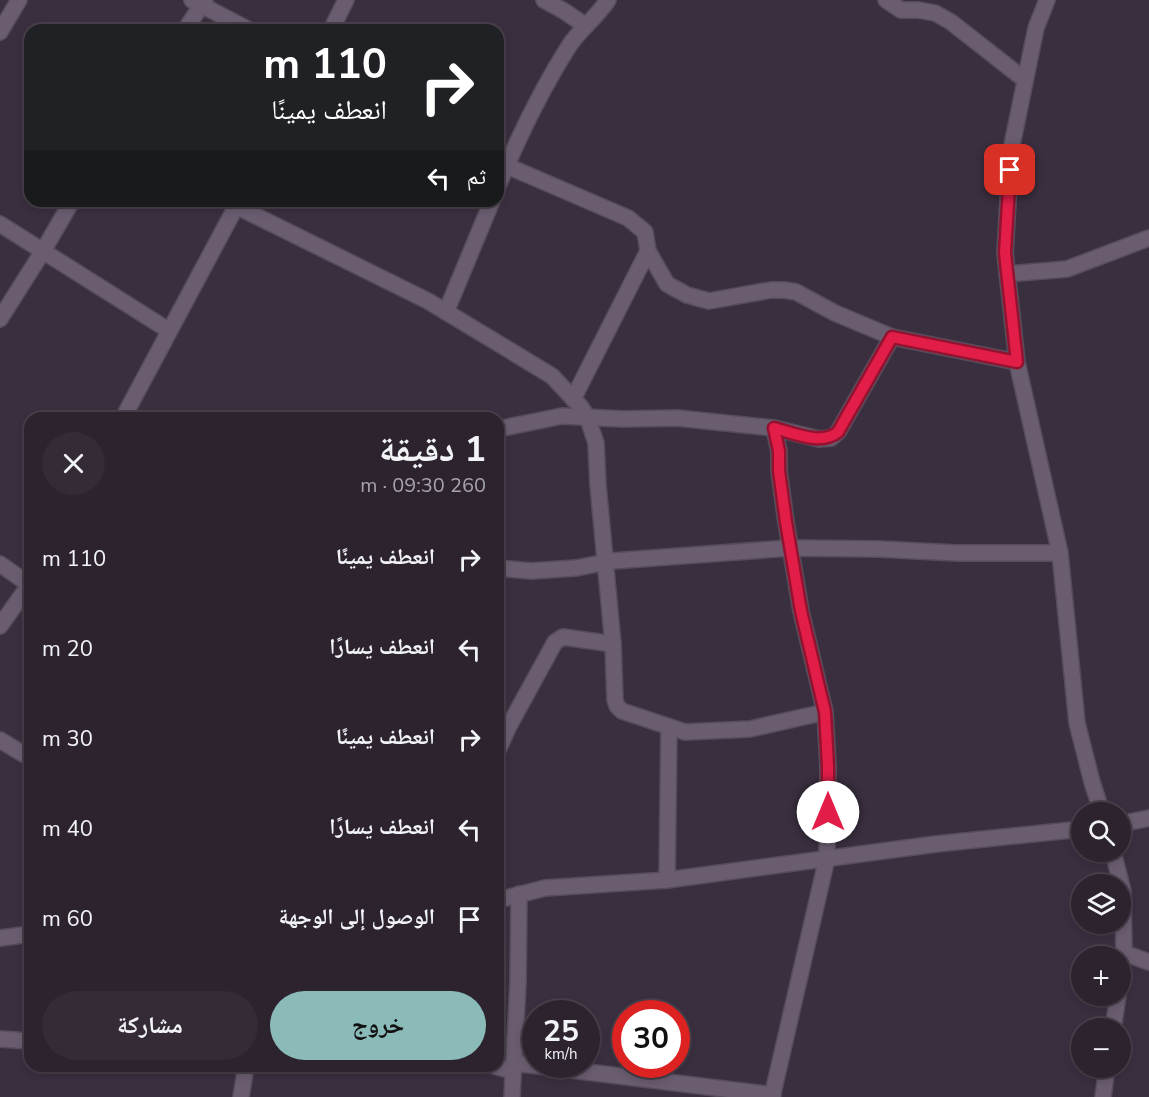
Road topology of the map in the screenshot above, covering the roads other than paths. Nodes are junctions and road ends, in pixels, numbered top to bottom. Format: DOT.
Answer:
graph roads {
  1 [pos="19,0"];
  2 [pos="346,0"];
  3 [pos="544,0"];
  4 [pos="608,0"];
  5 [pos="886,0"];
  6 [pos="1047,0"];
  7 [pos="200,2"];
  8 [pos="920,5"];
  9 [pos="188,24"];
  10 [pos="238,24"];
  11 [pos="334,24"];
  12 [pos="586,26"];
  13 [pos="0,32"];
  14 [pos="1025,80"];
  15 [pos="504,160"];
  16 [pos="504,165"];
  17 [pos="69,207"];
  18 [pos="235,207"];
  19 [pos="245,207"];
  20 [pos="490,207"];
  21 [pos="0,224"];
  22 [pos="1149,238"];
  23 [pos="43,251"];
  24 [pos="648,251"];
  25 [pos="1007,274"];
  26 [pos="446,312"];
  27 [pos="0,319"];
  28 [pos="168,330"];
  29 [pos="892,337"];
  30 [pos="1017,362"];
  31 [pos="573,399"];
  32 [pos="126,412"];
  33 [pos="587,416"];
  34 [pos="504,428"];
  35 [pos="774,428"];
  36 [pos="790,548"];
  37 [pos="1060,553"];
  38 [pos="604,563"];
  39 [pos="0,564"];
  40 [pos="504,569"];
  41 [pos="24,581"];
  42 [pos="24,593"];
  43 [pos="0,626"];
  44 [pos="612,644"];
  45 [pos="825,712"];
  46 [pos="669,727"];
  47 [pos="504,737"];
  48 [pos="0,740"];
  49 [pos="24,754"];
  50 [pos="1099,802"];
  51 [pos="1149,818"];
  52 [pos="1131,822"];
  53 [pos="1071,830"];
  54 [pos="827,858"];
  55 [pos="1116,862"];
  56 [pos="667,880"];
  57 [pos="519,894"];
  58 [pos="504,898"];
  59 [pos="24,935"];
  60 [pos="0,938"];
  61 [pos="1125,946"];
  62 [pos="1131,955"];
  63 [pos="1149,962"];
  64 [pos="0,1039"];
  65 [pos="24,1041"];
  66 [pos="504,1066"];
  67 [pos="514,1067"];
  68 [pos="245,1072"];
  69 [pos="1106,1078"];
  70 [pos="773,1096"];
  71 [pos="241,1097"];
  72 [pos="512,1097"];
  73 [pos="1103,1097"];
  1 -- 13 [label="street"];
  2 -- 11 [label="street"];
  3 -- 12 [label="street"];
  4 -- 12 [label="street"];
  5 -- 8 [label="street"];
  6 -- 14 [label="street"];
  7 -- 9 [label="street"];
  7 -- 10 [label="street"];
  8 -- 14 [label="street"];
  12 -- 15 [label="street"];
  14 -- 25 [label="street"];
  16 -- 24 [label="street"];
  17 -- 23 [label="street"];
  18 -- 28 [label="street"];
  19 -- 26 [label="street"];
  20 -- 26 [label="street"];
  21 -- 23 [label="street"];
  22 -- 25 [label="street"];
  23 -- 27 [label="street"];
  23 -- 28 [label="street"];
  24 -- 29 [label="street"];
  24 -- 31 [label="street"];
  25 -- 30 [label="street"];
  26 -- 31 [label="street"];
  28 -- 32 [label="street"];
  29 -- 30 [label="street"];
  29 -- 35 [label="street"];
  30 -- 37 [label="street"];
  31 -- 33 [label="street"];
  33 -- 34 [label="street"];
  33 -- 35 [label="street"];
  33 -- 38 [label="street"];
  35 -- 36 [label="street"];
  36 -- 37 [label="street"];
  36 -- 38 [label="street"];
  36 -- 45 [label="street"];
  37 -- 50 [label="street"];
  38 -- 40 [label="street"];
  38 -- 44 [label="street"];
  39 -- 41 [label="street"];
  42 -- 43 [label="street"];
  44 -- 46 [label="street"];
  44 -- 47 [label="street"];
  45 -- 46 [label="street"];
  45 -- 54 [label="street"];
  46 -- 56 [label="street"];
  48 -- 49 [label="street"];
  51 -- 52 [label="street"];
  53 -- 54 [label="street"];
  54 -- 56 [label="street"];
  54 -- 70 [label="street"];
  55 -- 61 [label="street"];
  56 -- 57 [label="street"];
  57 -- 58 [label="street"];
  57 -- 67 [label="street"];
  59 -- 60 [label="street"];
  62 -- 63 [label="street"];
  64 -- 65 [label="street"];
  66 -- 67 [label="street"];
  67 -- 70 [label="street"];
  67 -- 72 [label="street"];
  68 -- 71 [label="street"];
  69 -- 73 [label="street"];
}
